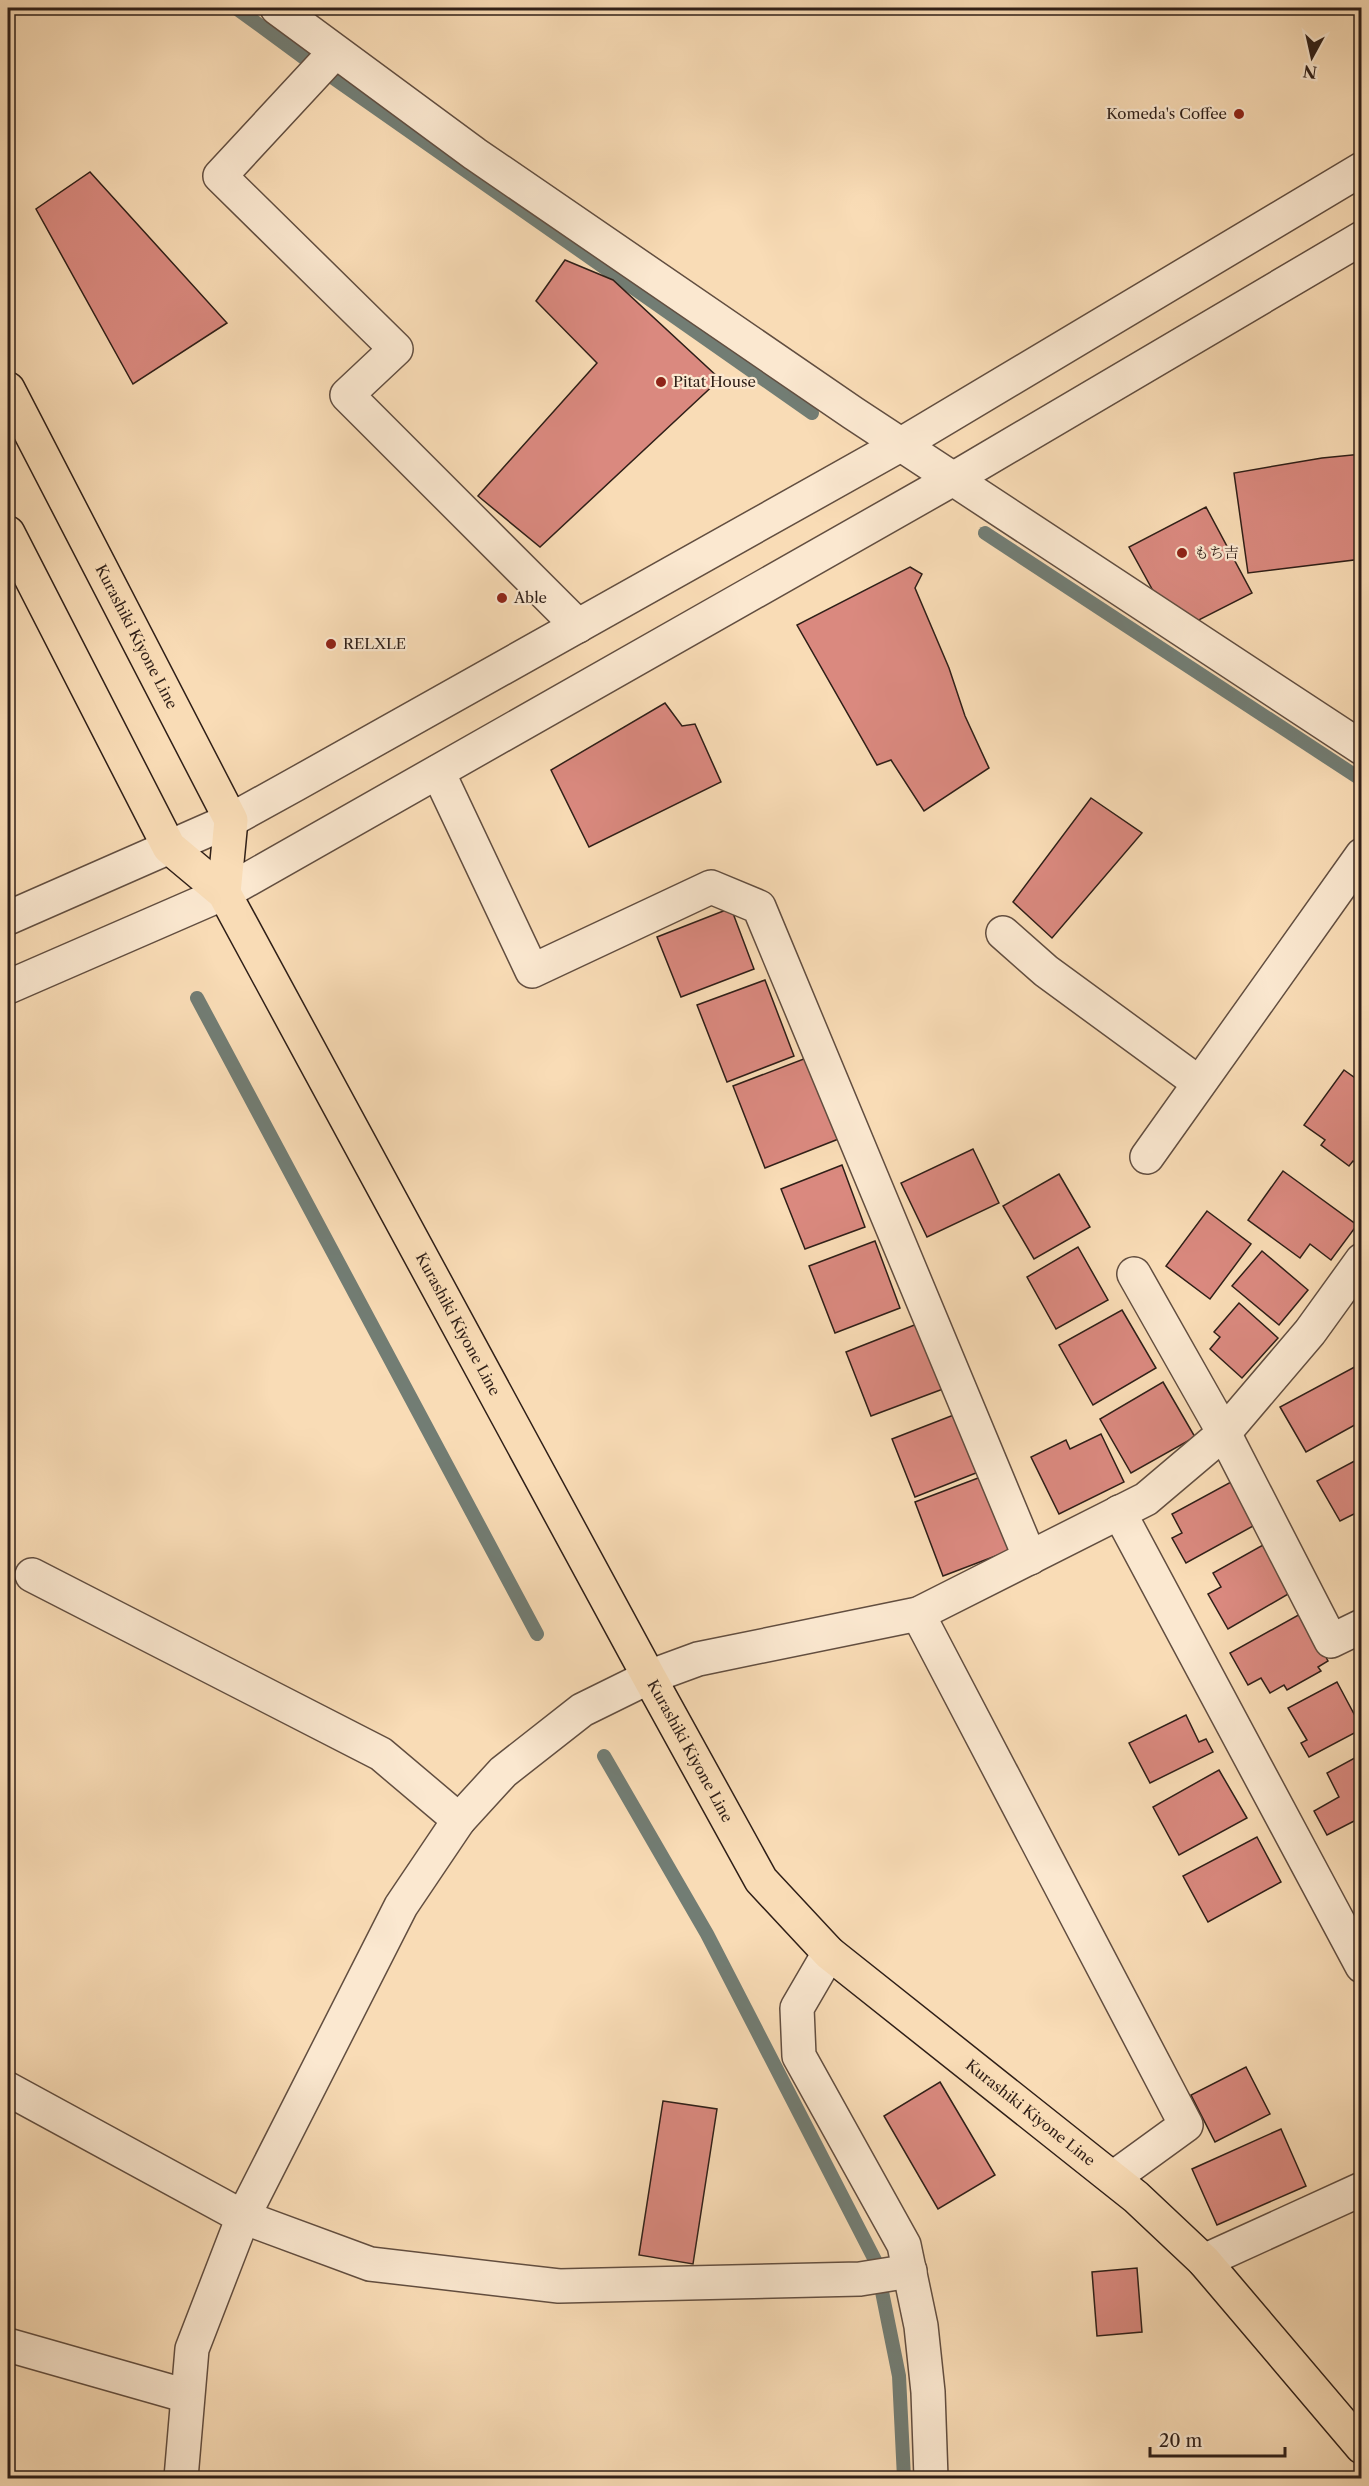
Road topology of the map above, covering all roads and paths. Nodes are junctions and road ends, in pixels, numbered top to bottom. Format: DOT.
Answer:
graph roads {
  1 [pos="278,8"];
  2 [pos="335,52"];
  3 [pos="1362,170"];
  4 [pos="1362,238"];
  5 [pos="8,389"];
  6 [pos="900,445"];
  7 [pos="953,479"];
  8 [pos="8,532"];
  9 [pos="578,626"];
  10 [pos="1362,748"];
  11 [pos="438,772"];
  12 [pos="231,820"];
  13 [pos="169,847"];
  14 [pos="1362,855"];
  15 [pos="224,893"];
  16 [pos="8,918"];
  17 [pos="1003,933"];
  18 [pos="8,987"];
  19 [pos="1199,1083"];
  20 [pos="1147,1157"];
  21 [pos="1362,1260"];
  22 [pos="1134,1274"];
  23 [pos="1224,1433"];
  24 [pos="1119,1512"];
  25 [pos="1030,1558"];
  26 [pos="32,1575"];
  27 [pos="918,1614"];
  28 [pos="1362,1626"];
  29 [pos="648,1677"];
  30 [pos="459,1820"];
  31 [pos="829,1953"];
  32 [pos="1362,1966"];
  33 [pos="8,2089"];
  34 [pos="1113,2178"];
  35 [pos="1362,2189"];
  36 [pos="243,2217"];
  37 [pos="1204,2261"];
  38 [pos="889,2275"];
  39 [pos="8,2345"];
  40 [pos="187,2396"];
  41 [pos="1362,2447"];
  42 [pos="181,2478"];
  43 [pos="931,2478"];
  1 -- 2 [label="street"];
  2 -- 6 [label="street"];
  2 -- 9 [label="street"];
  3 -- 6 [label="street"];
  4 -- 7 [label="street"];
  5 -- 12 [label="main road, Kurashiki Kiyone Line"];
  6 -- 7 [label="street"];
  6 -- 9 [label="street"];
  7 -- 10 [label="street"];
  7 -- 11 [label="street"];
  8 -- 13 [label="main road, Kurashiki Kiyone Line"];
  9 -- 12 [label="street"];
  11 -- 15 [label="street"];
  11 -- 25 [label="street"];
  12 -- 13 [label="street"];
  12 -- 15 [label="main road"];
  13 -- 15 [label="main road, Kurashiki Kiyone Line"];
  13 -- 16 [label="street"];
  14 -- 19 [label="street"];
  15 -- 18 [label="street"];
  15 -- 29 [label="main road, Kurashiki Kiyone Line"];
  17 -- 19 [label="street"];
  19 -- 20 [label="street"];
  21 -- 23 [label="street"];
  22 -- 23 [label="street"];
  23 -- 24 [label="street"];
  23 -- 28 [label="street"];
  24 -- 25 [label="street"];
  24 -- 32 [label="street"];
  25 -- 27 [label="street"];
  26 -- 30 [label="street"];
  27 -- 29 [label="street"];
  27 -- 34 [label="street"];
  29 -- 30 [label="street"];
  29 -- 31 [label="main road, Kurashiki Kiyone Line"];
  30 -- 36 [label="street"];
  31 -- 34 [label="main road, Kurashiki Kiyone Line"];
  31 -- 38 [label="street"];
  33 -- 36 [label="street"];
  34 -- 37 [label="main road, Kurashiki Kiyone Line"];
  35 -- 37 [label="street"];
  36 -- 38 [label="street"];
  36 -- 40 [label="street"];
  37 -- 41 [label="main road, Kurashiki Kiyone Line"];
  38 -- 43 [label="street"];
  39 -- 40 [label="street"];
  40 -- 42 [label="street"];
}
